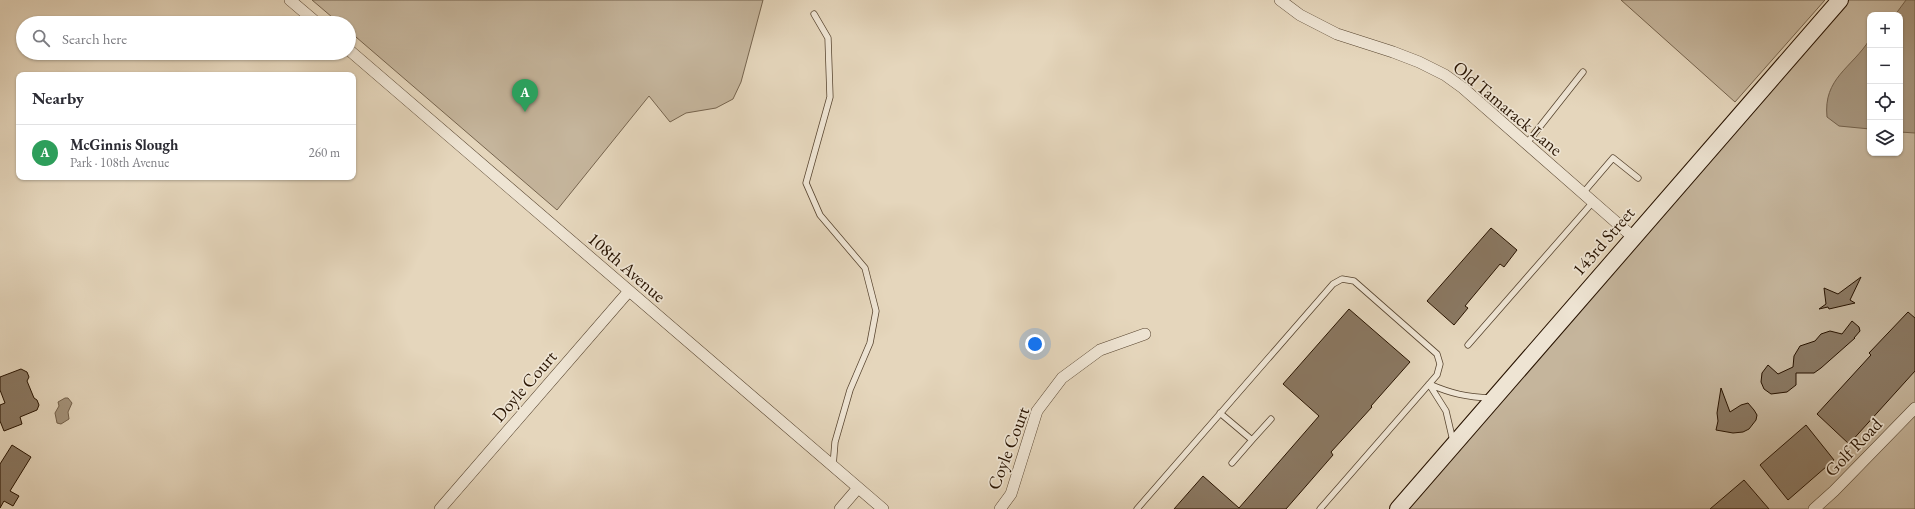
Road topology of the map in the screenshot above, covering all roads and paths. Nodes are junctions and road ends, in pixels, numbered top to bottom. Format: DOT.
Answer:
graph roads {
  1 [pos="290,0"];
  2 [pos="1280,0"];
  3 [pos="1840,0"];
  4 [pos="814,14"];
  5 [pos="309,16"];
  6 [pos="356,56"];
  7 [pos="1583,72"];
  8 [pos="1527,144"];
  9 [pos="1638,178"];
  10 [pos="1583,193"];
  11 [pos="1593,202"];
  12 [pos="1633,237"];
  13 [pos="629,291"];
  14 [pos="1145,334"];
  15 [pos="1468,345"];
  16 [pos="1429,384"];
  17 [pos="1494,398"];
  18 [pos="1915,408"];
  19 [pos="1220,413"];
  20 [pos="1271,419"];
  21 [pos="1252,440"];
  22 [pos="1454,444"];
  23 [pos="1232,463"];
  24 [pos="832,466"];
  25 [pos="858,488"];
  26 [pos="446,507"];
  27 [pos="840,509"];
  28 [pos="883,509"];
  29 [pos="1000,509"];
  30 [pos="1137,509"];
  31 [pos="1320,509"];
  32 [pos="1398,509"];
  33 [pos="1814,509"];
  1 -- 5 [label="street"];
  2 -- 8 [label="street, Old Tamarack Lane"];
  3 -- 12 [label="main road, 143rd Street"];
  4 -- 24 [label="lane"];
  6 -- 13 [label="street, 108th Avenue"];
  7 -- 8 [label="lane"];
  8 -- 10 [label="street, Old Tamarack Lane"];
  9 -- 10 [label="lane"];
  10 -- 11 [label="street, Old Tamarack Lane"];
  11 -- 12 [label="street, Old Tamarack Lane"];
  11 -- 15 [label="lane"];
  12 -- 17 [label="main road, 143rd Street"];
  13 -- 24 [label="street, 108th Avenue"];
  13 -- 26 [label="street, Doyle Court"];
  14 -- 29 [label="street, Coyle Court"];
  16 -- 17 [label="lane"];
  16 -- 19 [label="lane"];
  16 -- 22 [label="lane"];
  16 -- 31 [label="lane"];
  17 -- 22 [label="main road, 143rd Street"];
  18 -- 33 [label="street, Golf Road"];
  19 -- 21 [label="lane"];
  19 -- 30 [label="lane"];
  20 -- 21 [label="lane"];
  21 -- 23 [label="lane"];
  22 -- 32 [label="main road, 143rd Street"];
  24 -- 25 [label="street, 108th Avenue"];
  25 -- 27 [label="street"];
  25 -- 28 [label="street, 108th Avenue"];
}
